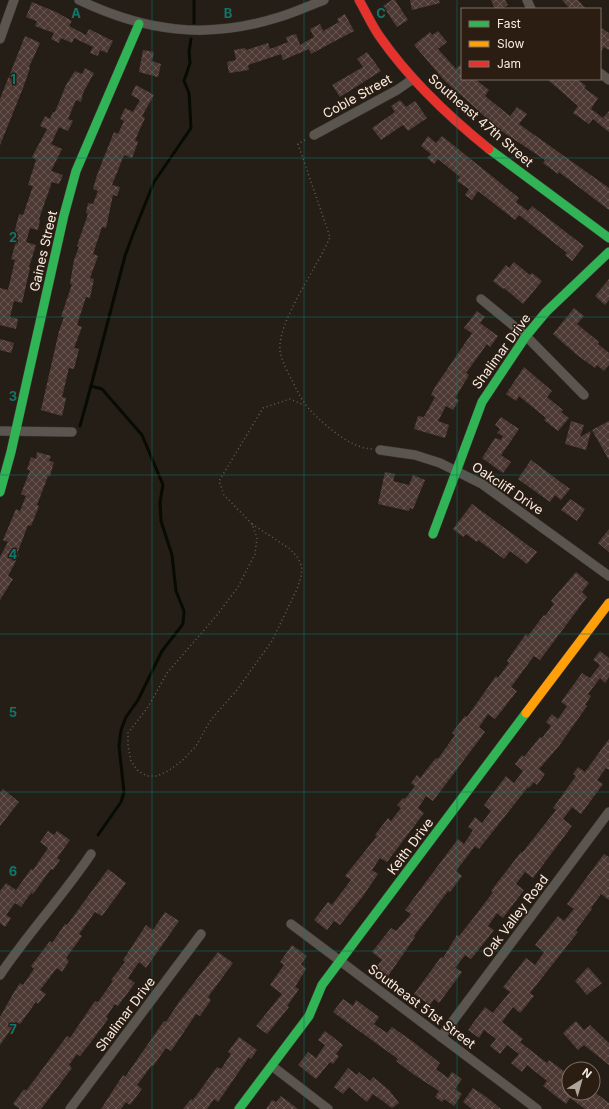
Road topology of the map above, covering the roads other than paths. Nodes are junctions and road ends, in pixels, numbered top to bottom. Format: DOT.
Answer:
graph roads {
  1 [pos="14,0"];
  2 [pos="79,0"];
  3 [pos="324,0"];
  4 [pos="359,0"];
  5 [pos="139,24"];
  6 [pos="0,39"];
  7 [pos="601,74"];
  8 [pos="412,79"];
  9 [pos="609,80"];
  10 [pos="314,135"];
  11 [pos="609,238"];
  12 [pos="609,252"];
  13 [pos="481,299"];
  14 [pos="526,336"];
  15 [pos="584,395"];
  16 [pos="0,431"];
  17 [pos="15,432"];
  18 [pos="72,432"];
  19 [pos="380,450"];
  20 [pos="456,469"];
  21 [pos="0,492"];
  22 [pos="433,534"];
  23 [pos="609,576"];
  24 [pos="609,603"];
  25 [pos="609,812"];
  26 [pos="91,854"];
  27 [pos="291,924"];
  28 [pos="201,934"];
  29 [pos="340,960"];
  30 [pos="0,975"];
  31 [pos="441,1037"];
  32 [pos="272,1066"];
  33 [pos="70,1109"];
  34 [pos="239,1109"];
  35 [pos="328,1109"];
  36 [pos="537,1109"];
  1 -- 6 [label="street"];
  2 -- 5 [label="street"];
  3 -- 5 [label="street"];
  4 -- 8 [label="street, Southeast 47th Street"];
  5 -- 17 [label="street, Gaines Street"];
  7 -- 9 [label="street"];
  8 -- 10 [label="street, Coble Street"];
  8 -- 11 [label="street, Southeast 47th Street"];
  12 -- 14 [label="street, Shalimar Drive"];
  13 -- 14 [label="street"];
  14 -- 15 [label="street"];
  14 -- 20 [label="street, Shalimar Drive"];
  16 -- 17 [label="street"];
  17 -- 18 [label="street"];
  17 -- 21 [label="street, Gaines Street"];
  19 -- 20 [label="street, Oakcliff Drive"];
  20 -- 22 [label="street, Shalimar Drive"];
  20 -- 23 [label="street, Oakcliff Drive"];
  24 -- 29 [label="street, Keith Drive"];
  25 -- 31 [label="street, Oak Valley Road"];
  26 -- 30 [label="street"];
  27 -- 29 [label="street, Southeast 51st Street"];
  28 -- 33 [label="street, Shalimar Drive"];
  29 -- 31 [label="street, Southeast 51st Street"];
  29 -- 32 [label="street, Keith Drive"];
  31 -- 36 [label="street, Southeast 51st Street"];
  32 -- 34 [label="street, Keith Drive"];
  32 -- 35 [label="street"];
}
